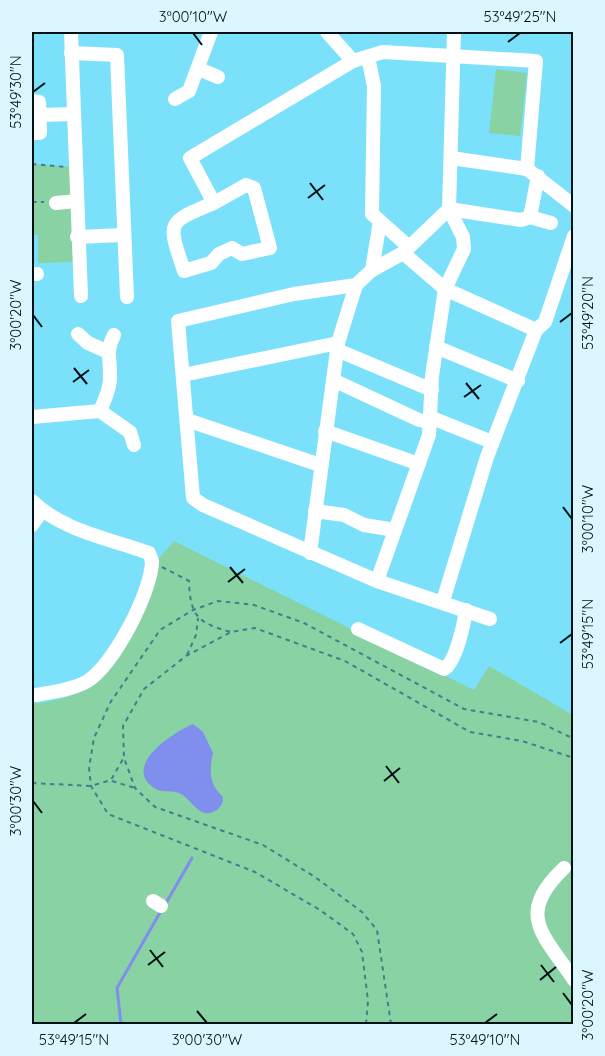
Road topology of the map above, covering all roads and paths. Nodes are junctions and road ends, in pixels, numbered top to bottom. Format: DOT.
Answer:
graph roads {
  1 [pos="71,32"];
  2 [pos="211,32"];
  3 [pos="327,32"];
  4 [pos="454,32"];
  5 [pos="71,53"];
  6 [pos="454,56"];
  7 [pos="368,57"];
  8 [pos="353,61"];
  9 [pos="199,69"];
  10 [pos="218,77"];
  11 [pos="176,99"];
  12 [pos="32,101"];
  13 [pos="74,114"];
  14 [pos="39,115"];
  15 [pos="32,133"];
  16 [pos="451,158"];
  17 [pos="32,164"];
  18 [pos="75,167"];
  19 [pos="532,173"];
  20 [pos="76,201"];
  21 [pos="56,203"];
  22 [pos="214,203"];
  23 [pos="573,206"];
  24 [pos="449,209"];
  25 [pos="530,217"];
  26 [pos="380,222"];
  27 [pos="551,223"];
  28 [pos="123,235"];
  29 [pos="573,236"];
  30 [pos="77,237"];
  31 [pos="406,250"];
  32 [pos="372,270"];
  33 [pos="356,285"];
  34 [pos="445,289"];
  35 [pos="81,296"];
  36 [pos="127,297"];
  37 [pos="537,330"];
  38 [pos="78,334"];
  39 [pos="114,335"];
  40 [pos="338,347"];
  41 [pos="436,347"];
  42 [pos="106,351"];
  43 [pos="183,375"];
  44 [pos="333,380"];
  45 [pos="518,381"];
  46 [pos="432,390"];
  47 [pos="100,411"];
  48 [pos="32,417"];
  49 [pos="432,418"];
  50 [pos="187,420"];
  51 [pos="145,430"];
  52 [pos="325,431"];
  53 [pos="492,442"];
  54 [pos="419,464"];
  55 [pos="320,465"];
  56 [pos="32,501"];
  57 [pos="315,511"];
  58 [pos="42,512"];
  59 [pos="32,525"];
  60 [pos="395,530"];
  61 [pos="310,553"];
  62 [pos="152,561"];
  63 [pos="377,581"];
  64 [pos="443,601"];
  65 [pos="193,610"];
  66 [pos="466,610"];
  67 [pos="198,618"];
  68 [pos="490,619"];
  69 [pos="358,629"];
  70 [pos="231,632"];
  71 [pos="186,656"];
  72 [pos="36,695"];
  73 [pos="573,739"];
  74 [pos="124,758"];
  75 [pos="573,758"];
  76 [pos="111,780"];
  77 [pos="32,783"];
  78 [pos="91,786"];
  79 [pos="135,788"];
  80 [pos="564,868"];
  81 [pos="573,980"];
  82 [pos="366,1024"];
  83 [pos="391,1024"];
  1 -- 5 [label="street"];
  2 -- 9 [label="street"];
  3 -- 8 [label="street"];
  4 -- 6 [label="street"];
  5 -- 13 [label="street"];
  5 -- 28 [label="street"];
  6 -- 7 [label="street"];
  6 -- 16 [label="street"];
  6 -- 19 [label="street"];
  7 -- 8 [label="street"];
  7 -- 26 [label="street"];
  8 -- 22 [label="street"];
  9 -- 10 [label="street"];
  9 -- 11 [label="street"];
  12 -- 14 [label="street"];
  13 -- 14 [label="street"];
  13 -- 18 [label="street"];
  14 -- 15 [label="street"];
  16 -- 19 [label="street"];
  16 -- 24 [label="street"];
  17 -- 18 [label="path"];
  18 -- 20 [label="street"];
  19 -- 23 [label="street"];
  19 -- 25 [label="street"];
  20 -- 21 [label="street"];
  20 -- 30 [label="street"];
  22 -- 22 [label="street"];
  24 -- 25 [label="street"];
  24 -- 31 [label="street"];
  24 -- 34 [label="street"];
  25 -- 27 [label="street"];
  26 -- 31 [label="street"];
  26 -- 32 [label="street"];
  28 -- 30 [label="street"];
  28 -- 36 [label="street"];
  29 -- 37 [label="street"];
  30 -- 35 [label="street"];
  31 -- 32 [label="street"];
  31 -- 34 [label="street"];
  32 -- 33 [label="street"];
  33 -- 40 [label="street"];
  33 -- 43 [label="street"];
  34 -- 37 [label="street"];
  34 -- 41 [label="street"];
  37 -- 45 [label="street"];
  38 -- 42 [label="street"];
  39 -- 42 [label="street"];
  40 -- 43 [label="street"];
  40 -- 44 [label="street"];
  40 -- 46 [label="street"];
  41 -- 45 [label="street"];
  41 -- 46 [label="street"];
  42 -- 47 [label="street"];
  43 -- 50 [label="street"];
  44 -- 49 [label="street"];
  44 -- 52 [label="street"];
  45 -- 53 [label="street"];
  46 -- 49 [label="street"];
  47 -- 48 [label="street"];
  47 -- 51 [label="street"];
  49 -- 53 [label="street"];
  49 -- 54 [label="street"];
  50 -- 55 [label="street"];
  50 -- 61 [label="street"];
  52 -- 54 [label="street"];
  52 -- 55 [label="street"];
  53 -- 64 [label="street"];
  54 -- 60 [label="street"];
  55 -- 57 [label="street"];
  56 -- 58 [label="street"];
  57 -- 60 [label="street"];
  57 -- 61 [label="street"];
  58 -- 59 [label="street"];
  58 -- 62 [label="street"];
  60 -- 63 [label="street"];
  61 -- 63 [label="street"];
  62 -- 65 [label="path"];
  62 -- 72 [label="street"];
  63 -- 64 [label="street"];
  64 -- 66 [label="street"];
  65 -- 67 [label="path"];
  65 -- 73 [label="path"];
  65 -- 78 [label="path"];
  66 -- 68 [label="street"];
  66 -- 69 [label="street"];
  67 -- 70 [label="path"];
  67 -- 71 [label="path"];
  70 -- 71 [label="path"];
  70 -- 75 [label="path"];
  71 -- 74 [label="path"];
  74 -- 76 [label="path"];
  74 -- 79 [label="path"];
  76 -- 78 [label="path"];
  76 -- 79 [label="path"];
  77 -- 78 [label="path"];
  78 -- 82 [label="path"];
  79 -- 83 [label="path"];
  80 -- 81 [label="street"];
}
